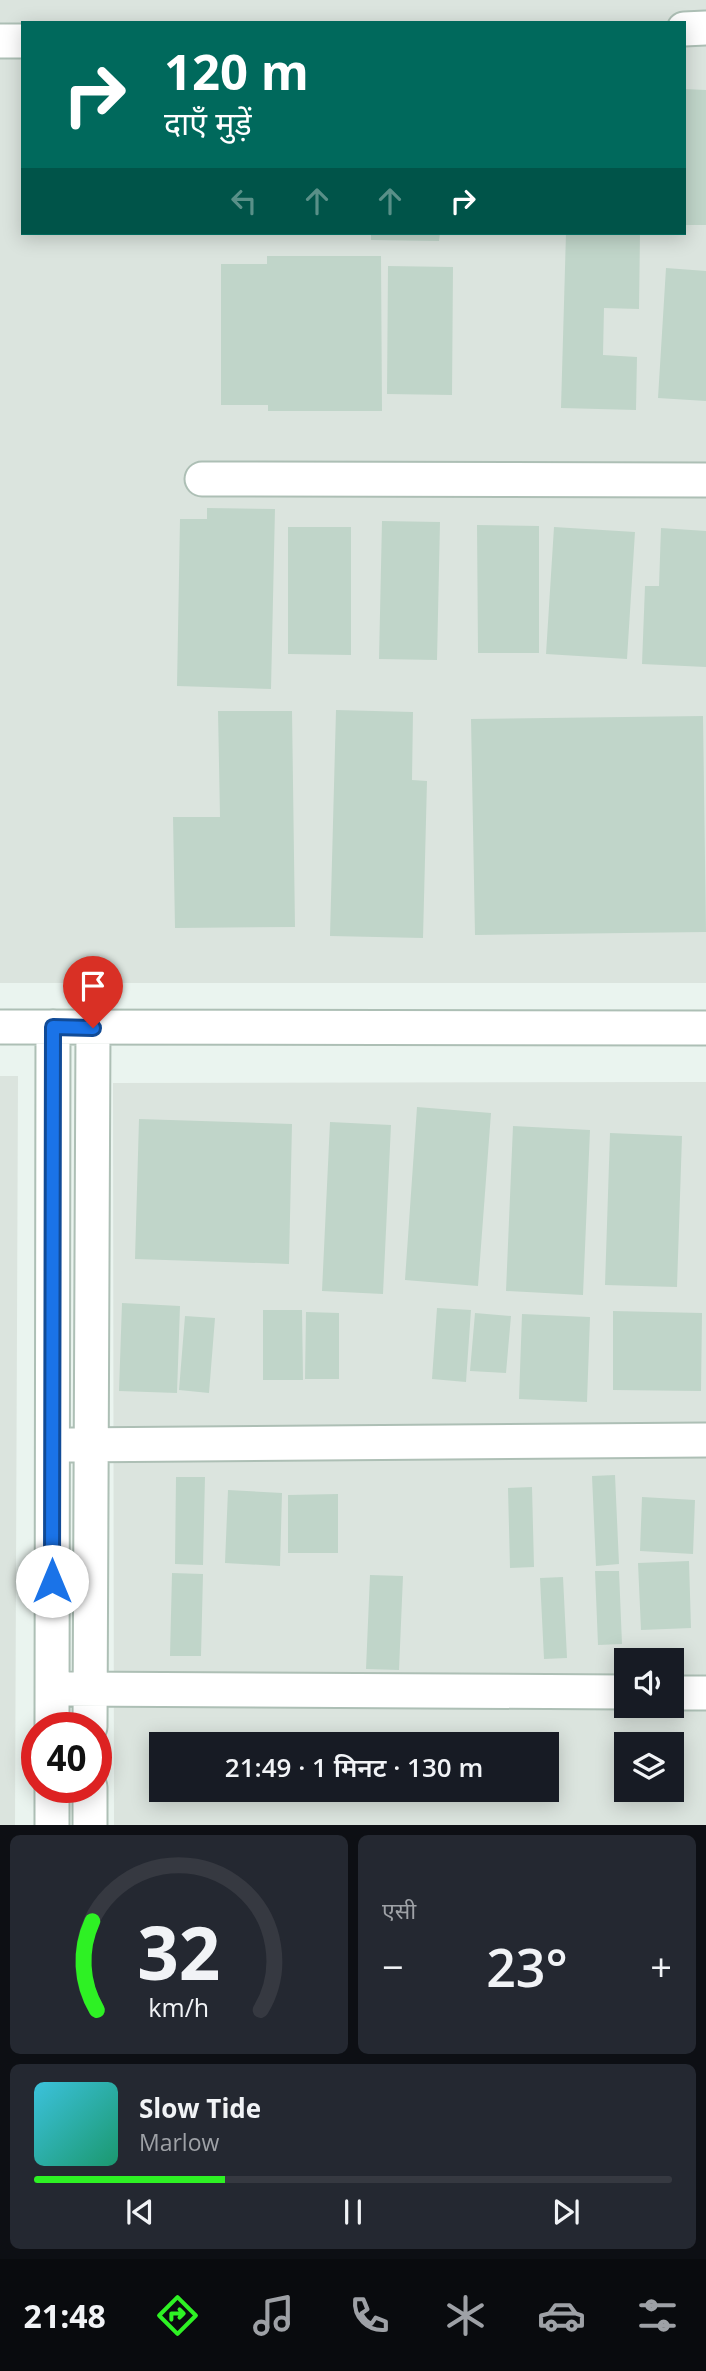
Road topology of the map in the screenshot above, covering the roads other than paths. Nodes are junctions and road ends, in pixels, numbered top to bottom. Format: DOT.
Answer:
graph roads {
  1 [pos="706,28"];
  2 [pos="686,29"];
  3 [pos="0,41"];
  4 [pos="21,41"];
  5 [pos="202,479"];
  6 [pos="706,480"];
  7 [pos="0,1027"];
  8 [pos="53,1027"];
  9 [pos="93,1028"];
  10 [pos="706,1028"];
  11 [pos="706,1440"];
  12 [pos="52,1445"];
  13 [pos="91,1445"];
  14 [pos="52,1689"];
  15 [pos="90,1689"];
  16 [pos="614,1692"];
  17 [pos="684,1693"];
  18 [pos="706,1693"];
  19 [pos="52,1712"];
  20 [pos="90,1712"];
  21 [pos="52,1803"];
  22 [pos="90,1803"];
  23 [pos="52,1825"];
  24 [pos="90,1825"];
  1 -- 2 [label="street"];
  3 -- 4 [label="street"];
  5 -- 6 [label="street"];
  7 -- 8 [label="street"];
  8 -- 9 [label="street"];
  8 -- 12 [label="street"];
  9 -- 10 [label="street"];
  9 -- 13 [label="street"];
  11 -- 13 [label="street"];
  12 -- 13 [label="street"];
  12 -- 14 [label="street"];
  13 -- 15 [label="street"];
  14 -- 15 [label="street"];
  14 -- 19 [label="street"];
  15 -- 16 [label="street"];
  15 -- 20 [label="street"];
  17 -- 18 [label="street"];
  21 -- 23 [label="street"];
  22 -- 24 [label="street"];
}
